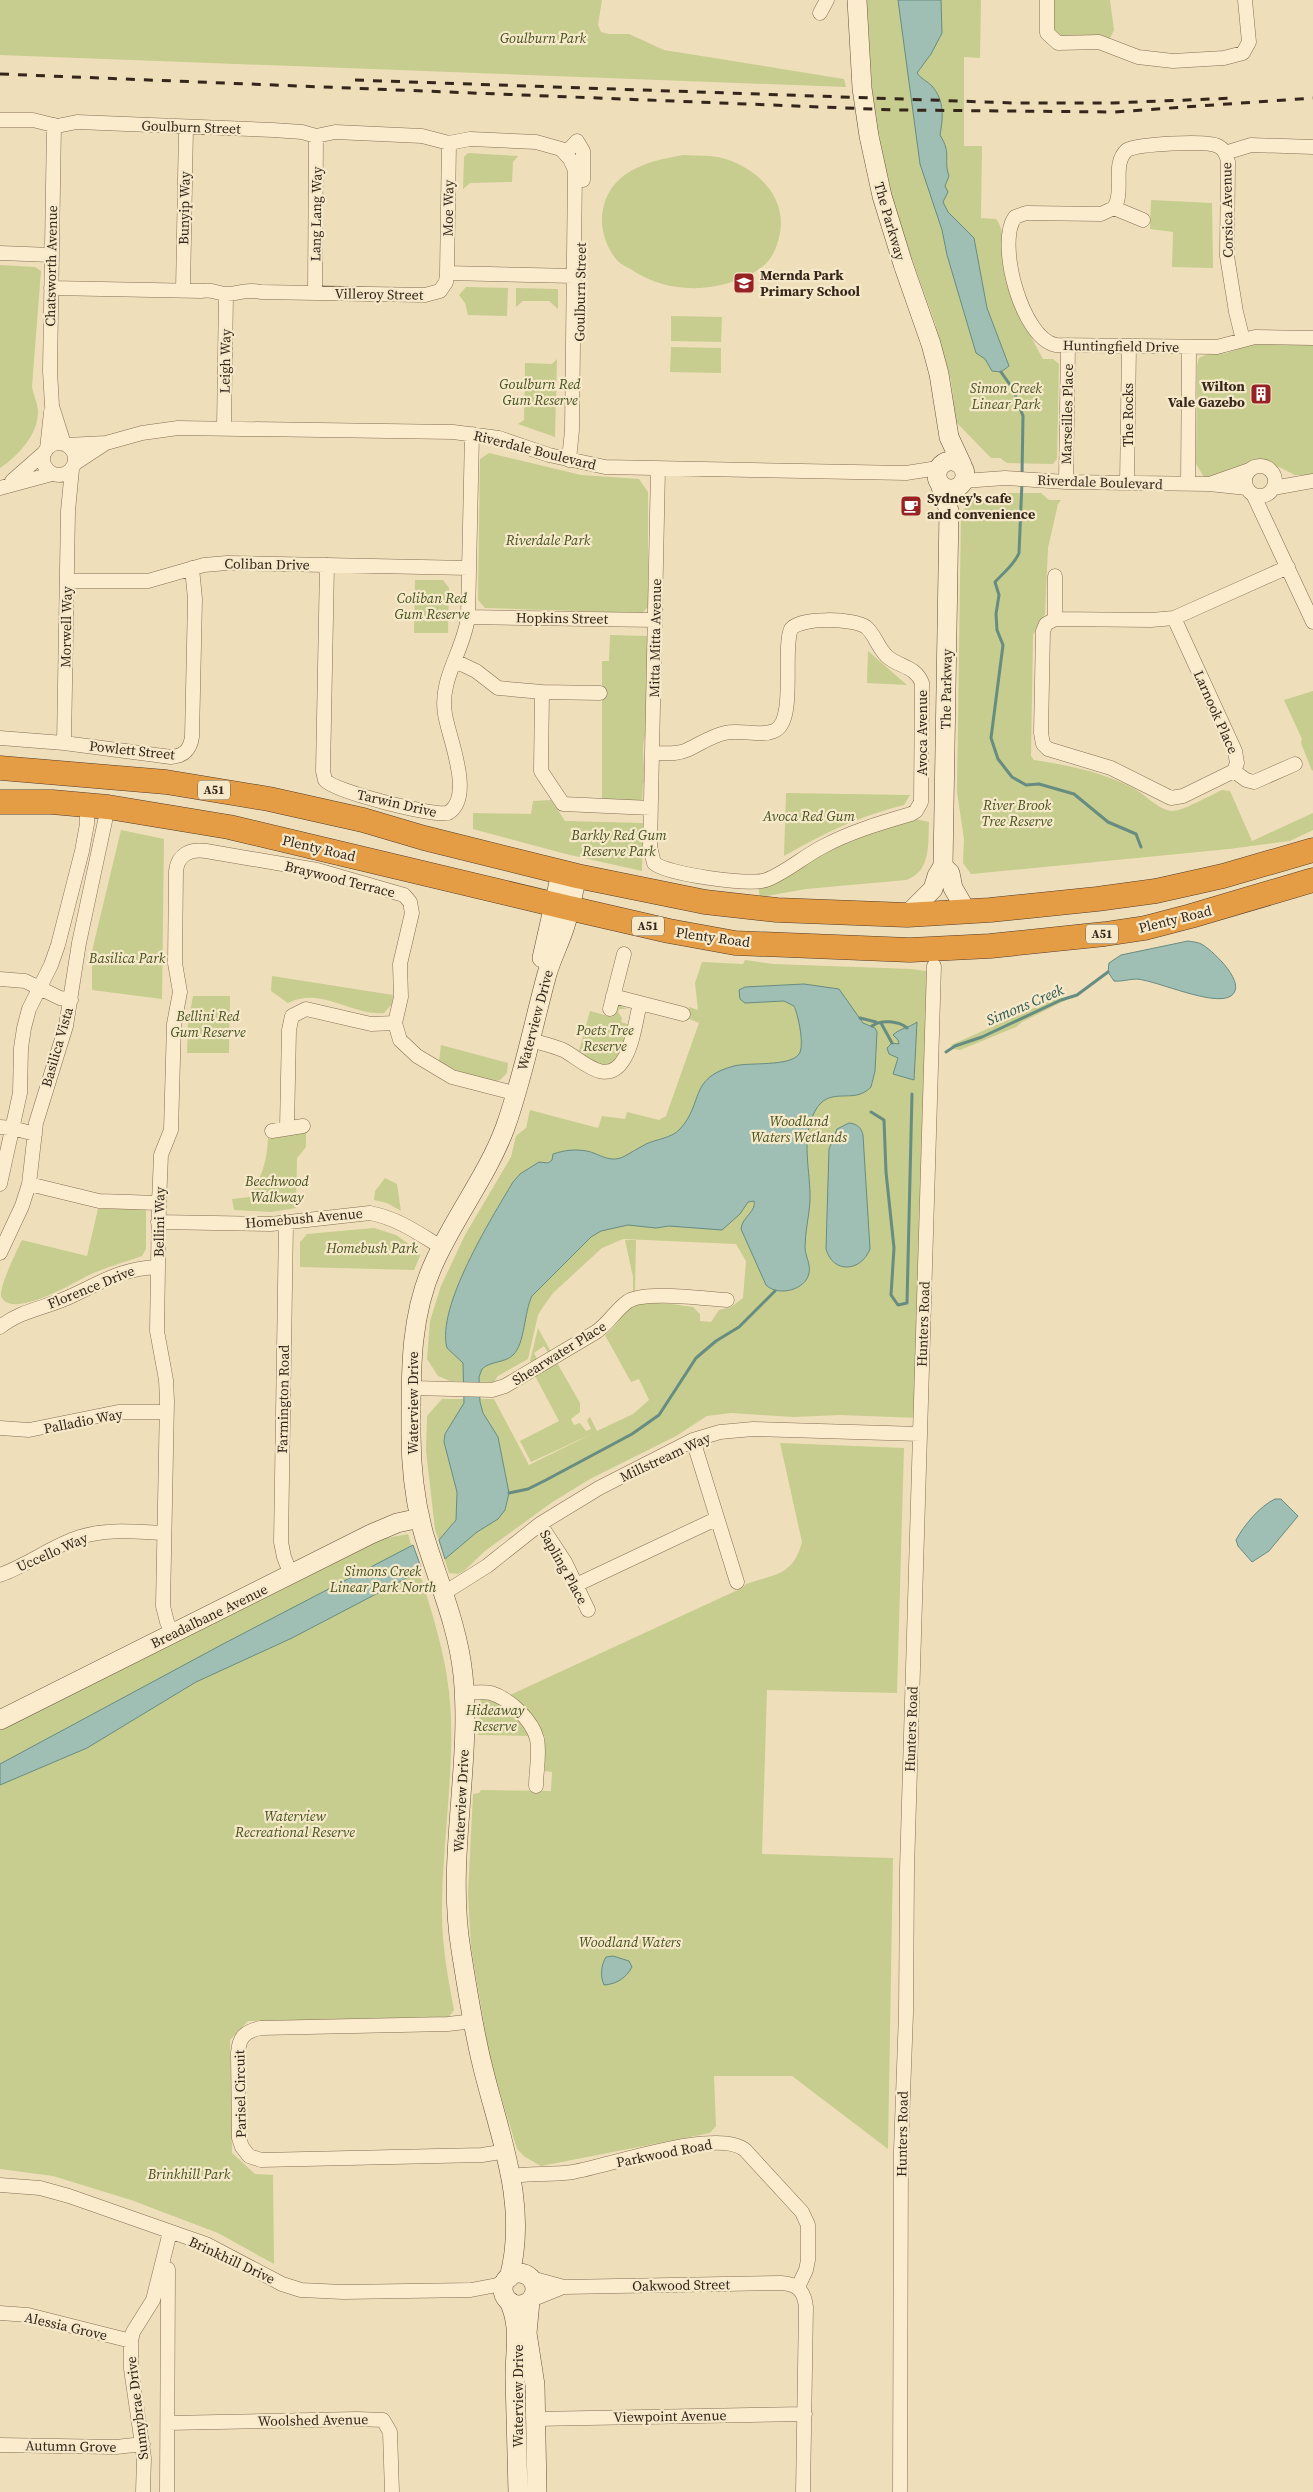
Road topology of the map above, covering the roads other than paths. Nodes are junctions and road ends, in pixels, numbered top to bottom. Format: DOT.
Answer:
graph roads {
  1 [pos="827,0"];
  2 [pos="857,0"];
  3 [pos="1047,0"];
  4 [pos="1245,0"];
  5 [pos="820,13"];
  6 [pos="0,120"];
  7 [pos="186,127"];
  8 [pos="54,129"];
  9 [pos="316,139"];
  10 [pos="577,141"];
  11 [pos="449,142"];
  12 [pos="536,142"];
  13 [pos="1313,147"];
  14 [pos="566,153"];
  15 [pos="1225,153"];
  16 [pos="1114,208"];
  17 [pos="1143,220"];
  18 [pos="0,253"];
  19 [pos="52,255"];
  20 [pos="447,273"];
  21 [pos="574,276"];
  22 [pos="51,288"];
  23 [pos="183,290"];
  24 [pos="315,293"];
  25 [pos="226,298"];
  26 [pos="1313,338"];
  27 [pos="1244,340"];
  28 [pos="1068,345"];
  29 [pos="1129,346"];
  30 [pos="1189,348"];
  31 [pos="52,406"];
  32 [pos="224,428"];
  33 [pos="472,434"];
  34 [pos="949,437"];
  35 [pos="106,443"];
  36 [pos="65,445"];
  37 [pos="46,451"];
  38 [pos="573,461"];
  39 [pos="73,467"];
  40 [pos="658,469"];
  41 [pos="1250,470"];
  42 [pos="1272,472"];
  43 [pos="53,474"];
  44 [pos="940,474"];
  45 [pos="962,476"];
  46 [pos="1311,481"];
  47 [pos="1066,482"];
  48 [pos="1127,483"];
  49 [pos="1188,484"];
  50 [pos="1209,484"];
  51 [pos="3,487"];
  52 [pos="1273,489"];
  53 [pos="1250,491"];
  54 [pos="68,511"];
  55 [pos="950,511"];
  56 [pos="1272,532"];
  57 [pos="326,565"];
  58 [pos="1288,566"];
  59 [pos="192,568"];
  60 [pos="470,568"];
  61 [pos="178,574"];
  62 [pos="1055,576"];
  63 [pos="67,581"];
  64 [pos="194,617"];
  65 [pos="468,617"];
  66 [pos="1174,618"];
  67 [pos="1055,619"];
  68 [pos="655,620"];
  69 [pos="1313,622"];
  70 [pos="455,661"];
  71 [pos="542,692"];
  72 [pos="600,693"];
  73 [pos="0,738"];
  74 [pos="64,743"];
  75 [pos="652,753"];
  76 [pos="1295,764"];
  77 [pos="0,768"];
  78 [pos="1234,770"];
  79 [pos="0,802"];
  80 [pos="97,807"];
  81 [pos="651,808"];
  82 [pos="1313,850"];
  83 [pos="186,853"];
  84 [pos="943,866"];
  85 [pos="569,875"];
  86 [pos="1313,880"];
  87 [pos="562,906"];
  88 [pos="967,912"];
  89 [pos="907,915"];
  90 [pos="624,954"];
  91 [pos="934,966"];
  92 [pos="0,979"];
  93 [pos="41,987"];
  94 [pos="71,1000"];
  95 [pos="640,1003"];
  96 [pos="683,1014"];
  97 [pos="395,1023"];
  98 [pos="525,1039"];
  99 [pos="510,1092"];
  100 [pos="303,1126"];
  101 [pos="287,1127"];
  102 [pos="6,1128"];
  103 [pos="272,1131"];
  104 [pos="35,1134"];
  105 [pos="0,1184"];
  106 [pos="29,1184"];
  107 [pos="159,1203"];
  108 [pos="158,1222"];
  109 [pos="286,1222"];
  110 [pos="441,1247"];
  111 [pos="0,1253"];
  112 [pos="158,1267"];
  113 [pos="727,1300"];
  114 [pos="0,1311"];
  115 [pos="24,1312"];
  116 [pos="0,1327"];
  117 [pos="412,1388"];
  118 [pos="167,1412"];
  119 [pos="0,1428"];
  120 [pos="920,1434"];
  121 [pos="693,1440"];
  122 [pos="420,1518"];
  123 [pos="716,1519"];
  124 [pos="540,1524"];
  125 [pos="164,1533"];
  126 [pos="291,1574"];
  127 [pos="0,1575"];
  128 [pos="737,1582"];
  129 [pos="576,1585"];
  130 [pos="444,1593"];
  131 [pos="588,1610"];
  132 [pos="177,1632"];
  133 [pos="464,1692"];
  134 [pos="0,1720"];
  135 [pos="536,1786"];
  136 [pos="474,2021"];
  137 [pos="507,2151"];
  138 [pos="512,2176"];
  139 [pos="0,2185"];
  140 [pos="174,2233"];
  141 [pos="518,2277"];
  142 [pos="564,2287"];
  143 [pos="798,2287"];
  144 [pos="470,2290"];
  145 [pos="153,2300"];
  146 [pos="531,2300"];
  147 [pos="509,2301"];
  148 [pos="167,2302"];
  149 [pos="0,2313"];
  150 [pos="131,2341"];
  151 [pos="804,2414"];
  152 [pos="535,2419"];
  153 [pos="168,2422"];
  154 [pos="143,2444"];
  155 [pos="0,2445"];
  156 [pos="143,2492"];
  157 [pos="167,2492"];
  158 [pos="392,2492"];
  159 [pos="518,2492"];
  160 [pos="537,2492"];
  161 [pos="803,2492"];
  162 [pos="900,2492"];
  1 -- 5 [label="street"];
  2 -- 34 [label="street, The Parkway"];
  3 -- 4 [label="street"];
  6 -- 8 [label="street, Goulburn Street"];
  7 -- 8 [label="street, Goulburn Street"];
  7 -- 9 [label="street, Goulburn Street"];
  7 -- 23 [label="street, Bunyip Way"];
  8 -- 19 [label="street, Chatsworth Avenue"];
  9 -- 11 [label="street, Goulburn Street"];
  9 -- 24 [label="street, Lang Lang Way"];
  10 -- 12 [label="street"];
  10 -- 14 [label="street"];
  10 -- 38 [label="street, Goulburn Street"];
  11 -- 12 [label="street, Goulburn Street"];
  11 -- 20 [label="street, Moe Way"];
  12 -- 14 [label="street, Goulburn Street"];
  13 -- 15 [label="street"];
  14 -- 21 [label="street, Goulburn Street"];
  15 -- 16 [label="street, Corsica Avenue"];
  15 -- 27 [label="street, Corsica Avenue"];
  16 -- 17 [label="street"];
  16 -- 28 [label="street, Huntingfield Drive"];
  18 -- 19 [label="street"];
  19 -- 22 [label="street, Chatsworth Avenue"];
  20 -- 21 [label="street"];
  20 -- 24 [label="street, Villeroy Street"];
  21 -- 38 [label="street, Goulburn Street"];
  22 -- 23 [label="street, Villeroy Street"];
  22 -- 31 [label="street, Chatsworth Avenue"];
  23 -- 25 [label="street, Villeroy Street"];
  24 -- 25 [label="street, Villeroy Street"];
  25 -- 32 [label="street, Leigh Way"];
  26 -- 27 [label="street, Huntingfield Drive"];
  27 -- 30 [label="street, Huntingfield Drive"];
  28 -- 29 [label="street, Huntingfield Drive"];
  28 -- 47 [label="street, Marseilles Place"];
  29 -- 30 [label="street, Huntingfield Drive"];
  29 -- 48 [label="street, The Rocks"];
  30 -- 49 [label="street"];
  31 -- 36 [label="street, Chatsworth Avenue"];
  31 -- 37 [label="street, Chatsworth Avenue"];
  32 -- 33 [label="street, Riverdale Boulevard"];
  32 -- 35 [label="street, Riverdale Boulevard"];
  33 -- 38 [label="street, Riverdale Boulevard"];
  33 -- 60 [label="street, Tarwin Drive"];
  34 -- 44 [label="street, The Parkway"];
  34 -- 45 [label="street, The Parkway"];
  35 -- 36 [label="street, Riverdale Boulevard"];
  35 -- 39 [label="street, Riverdale Boulevard"];
  36 -- 37 [label="street"];
  36 -- 39 [label="street"];
  37 -- 43 [label="street"];
  37 -- 51 [label="street"];
  38 -- 40 [label="street, Riverdale Boulevard"];
  39 -- 43 [label="street"];
  39 -- 54 [label="street, Morwell Way"];
  40 -- 44 [label="street, Riverdale Boulevard"];
  40 -- 68 [label="street, Mitta Mitta Avenue"];
  41 -- 42 [label="street"];
  41 -- 50 [label="street, Riverdale Boulevard"];
  41 -- 53 [label="street"];
  42 -- 46 [label="street"];
  42 -- 52 [label="street"];
  43 -- 51 [label="street"];
  43 -- 54 [label="street, Morwell Way"];
  44 -- 45 [label="street"];
  44 -- 45 [label="street"];
  44 -- 55 [label="street, The Parkway"];
  45 -- 47 [label="street, Riverdale Boulevard"];
  45 -- 55 [label="street, The Parkway"];
  46 -- 52 [label="street"];
  47 -- 48 [label="street, Riverdale Boulevard"];
  48 -- 49 [label="street, Riverdale Boulevard"];
  49 -- 50 [label="street, Riverdale Boulevard"];
  50 -- 53 [label="street, Riverdale Boulevard"];
  52 -- 53 [label="street"];
  52 -- 56 [label="street"];
  53 -- 56 [label="street"];
  54 -- 63 [label="street, Morwell Way"];
  55 -- 84 [label="street, The Parkway"];
  56 -- 58 [label="street"];
  57 -- 59 [label="street, Coliban Drive"];
  57 -- 60 [label="street, Coliban Drive"];
  57 -- 70 [label="street, Tarwin Drive"];
  58 -- 66 [label="street"];
  58 -- 69 [label="street"];
  59 -- 61 [label="street, Coliban Drive"];
  59 -- 64 [label="street, Powlett Street"];
  60 -- 65 [label="street, Tarwin Drive"];
  61 -- 63 [label="street, Coliban Drive"];
  61 -- 64 [label="street, Powlett Street"];
  62 -- 67 [label="street"];
  63 -- 74 [label="street, Morwell Way"];
  64 -- 74 [label="street, Powlett Street"];
  65 -- 68 [label="street, Hopkins Street"];
  65 -- 70 [label="street, Tarwin Drive"];
  66 -- 67 [label="street"];
  66 -- 78 [label="street, Larnook Place"];
  67 -- 78 [label="street"];
  68 -- 75 [label="street, Mitta Mitta Avenue"];
  70 -- 71 [label="street"];
  71 -- 72 [label="street"];
  71 -- 81 [label="street"];
  73 -- 74 [label="street, Powlett Street"];
  75 -- 81 [label="street, Mitta Mitta Avenue"];
  75 -- 81 [label="street, Avoca Avenue"];
  76 -- 78 [label="street, Larnook Place"];
  77 -- 85 [label="highway, A51"];
  79 -- 80 [label="highway, Plenty Road / A51"];
  80 -- 87 [label="highway, Plenty Road / A51"];
  80 -- 93 [label="street, Basilica Vista"];
  80 -- 94 [label="street, Basilica Vista"];
  82 -- 88 [label="highway, A51"];
  83 -- 97 [label="street, Braywood Terrace"];
  83 -- 107 [label="street, Bellini Way"];
  84 -- 88 [label="street, The Parkway"];
  84 -- 89 [label="street, The Parkway"];
  85 -- 87 [label="street, Waterview Drive"];
  85 -- 89 [label="highway, A51"];
  86 -- 87 [label="highway, Plenty Road / A51"];
  87 -- 98 [label="street, Waterview Drive"];
  88 -- 89 [label="highway, A51"];
  90 -- 95 [label="street"];
  91 -- 120 [label="street, Hunters Road"];
  92 -- 93 [label="street"];
  93 -- 94 [label="street"];
  93 -- 102 [label="street, Basilica Vista"];
  94 -- 104 [label="street, Basilica Vista"];
  95 -- 96 [label="street"];
  95 -- 98 [label="street"];
  97 -- 99 [label="street"];
  97 -- 101 [label="street"];
  98 -- 99 [label="street, Waterview Drive"];
  99 -- 110 [label="street, Waterview Drive"];
  100 -- 101 [label="street"];
  101 -- 103 [label="street"];
  102 -- 104 [label="street"];
  102 -- 105 [label="street, Basilica Vista"];
  104 -- 106 [label="street, Basilica Vista"];
  106 -- 107 [label="street"];
  106 -- 111 [label="street, Basilica Vista"];
  107 -- 108 [label="street, Bellini Way"];
  108 -- 109 [label="street, Homebush Avenue"];
  108 -- 112 [label="street, Bellini Way"];
  109 -- 110 [label="street, Homebush Avenue"];
  109 -- 126 [label="street, Farmington Road"];
  110 -- 117 [label="street, Waterview Drive"];
  112 -- 115 [label="street, Florence Drive"];
  112 -- 118 [label="street, Bellini Way"];
  113 -- 117 [label="street, Shearwater Place"];
  114 -- 115 [label="street, Florence Drive"];
  115 -- 116 [label="street, Florence Drive"];
  117 -- 122 [label="street, Waterview Drive"];
  118 -- 119 [label="street, Palladio Way"];
  118 -- 125 [label="street, Bellini Way"];
  120 -- 121 [label="street, Millstream Way"];
  120 -- 162 [label="street, Hunters Road"];
  121 -- 123 [label="street"];
  121 -- 124 [label="street, Millstream Way"];
  122 -- 126 [label="street, Breadalbane Avenue"];
  122 -- 130 [label="street, Waterview Drive"];
  123 -- 128 [label="street"];
  123 -- 129 [label="street"];
  124 -- 129 [label="street, Sapling Place"];
  124 -- 130 [label="street, Millstream Way"];
  125 -- 127 [label="street, Uccello Way"];
  125 -- 132 [label="street, Bellini Way"];
  126 -- 132 [label="street, Breadalbane Avenue"];
  129 -- 131 [label="street, Sapling Place"];
  130 -- 133 [label="street, Waterview Drive"];
  132 -- 134 [label="street, Breadalbane Avenue"];
  133 -- 135 [label="street"];
  133 -- 136 [label="street, Waterview Drive"];
  136 -- 137 [label="street, Waterview Drive"];
  136 -- 137 [label="street, Parisel Circuit"];
  137 -- 138 [label="street, Waterview Drive"];
  138 -- 141 [label="street, Waterview Drive"];
  138 -- 143 [label="street, Parkwood Road"];
  139 -- 140 [label="street, Brinkhill Drive"];
  140 -- 144 [label="street, Brinkhill Drive"];
  140 -- 145 [label="street, Sunnybrae Drive"];
  140 -- 148 [label="street, Sunnybrae Drive"];
  141 -- 142 [label="street, Oakwood Street"];
  141 -- 144 [label="street, Brinkhill Drive"];
  141 -- 146 [label="street"];
  141 -- 147 [label="street"];
  142 -- 143 [label="street, Oakwood Street"];
  142 -- 146 [label="street, Oakwood Street"];
  143 -- 151 [label="street"];
  144 -- 147 [label="street, Brinkhill Drive"];
  145 -- 148 [label="street"];
  145 -- 150 [label="street, Sunnybrae Drive"];
  146 -- 147 [label="street"];
  146 -- 152 [label="street, Waterview Drive"];
  147 -- 159 [label="street, Waterview Drive"];
  148 -- 153 [label="street, Sunnybrae Drive"];
  149 -- 150 [label="street, Alessia Grove"];
  150 -- 154 [label="street, Sunnybrae Drive"];
  151 -- 152 [label="street, Viewpoint Avenue"];
  151 -- 161 [label="street"];
  152 -- 160 [label="street, Waterview Drive"];
  153 -- 157 [label="street, Sunnybrae Drive"];
  153 -- 158 [label="street, Woolshed Avenue"];
  154 -- 155 [label="street, Autumn Grove"];
  154 -- 156 [label="street, Sunnybrae Drive"];
}
